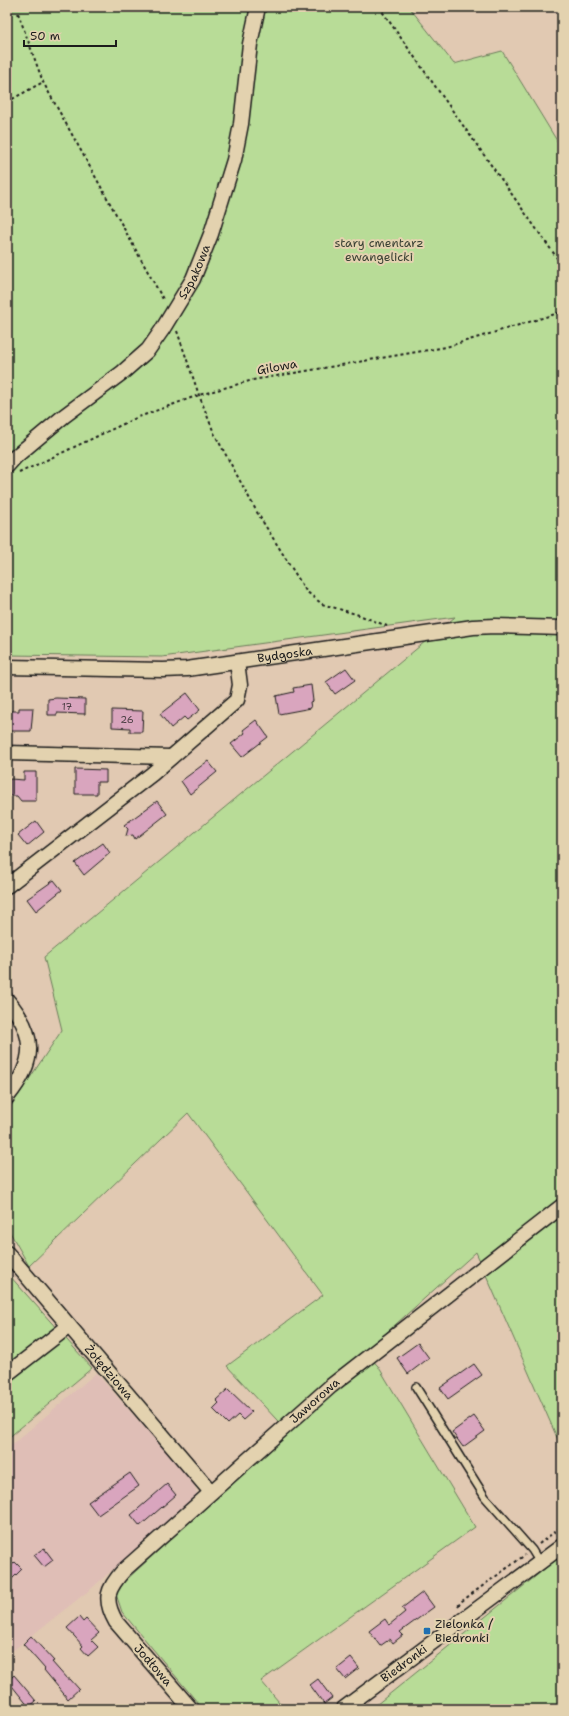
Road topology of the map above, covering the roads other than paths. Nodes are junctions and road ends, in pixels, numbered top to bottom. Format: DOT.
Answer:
graph roads {
  1 [pos="258,7"];
  2 [pos="11,471"];
  3 [pos="562,628"];
  4 [pos="237,662"];
  5 [pos="7,667"];
  6 [pos="7,753"];
  7 [pos="171,757"];
  8 [pos="7,886"];
  9 [pos="7,1000"];
  10 [pos="7,1097"];
  11 [pos="562,1206"];
  12 [pos="7,1253"];
  13 [pos="69,1326"];
  14 [pos="7,1374"];
  15 [pos="416,1387"];
  16 [pos="211,1492"];
  17 [pos="562,1546"];
  18 [pos="540,1563"];
  19 [pos="116,1622"];
  20 [pos="191,1709"];
  21 [pos="343,1709"];
  1 -- 2 [label="street, Szpakowa"];
  3 -- 4 [label="street, Bydgoska"];
  4 -- 5 [label="street, Bydgoska"];
  4 -- 7 [label="street"];
  6 -- 7 [label="street"];
  7 -- 8 [label="street"];
  9 -- 10 [label="street"];
  11 -- 16 [label="street, Jaworowa"];
  12 -- 13 [label="street, Żołędziowa"];
  13 -- 14 [label="street"];
  13 -- 16 [label="street, Żołędziowa"];
  15 -- 18 [label="lane"];
  16 -- 19 [label="street, Jaworowa"];
  17 -- 18 [label="street, Biedronki"];
  18 -- 21 [label="street, Biedronki"];
  19 -- 20 [label="street, Jodłowa"];
}
